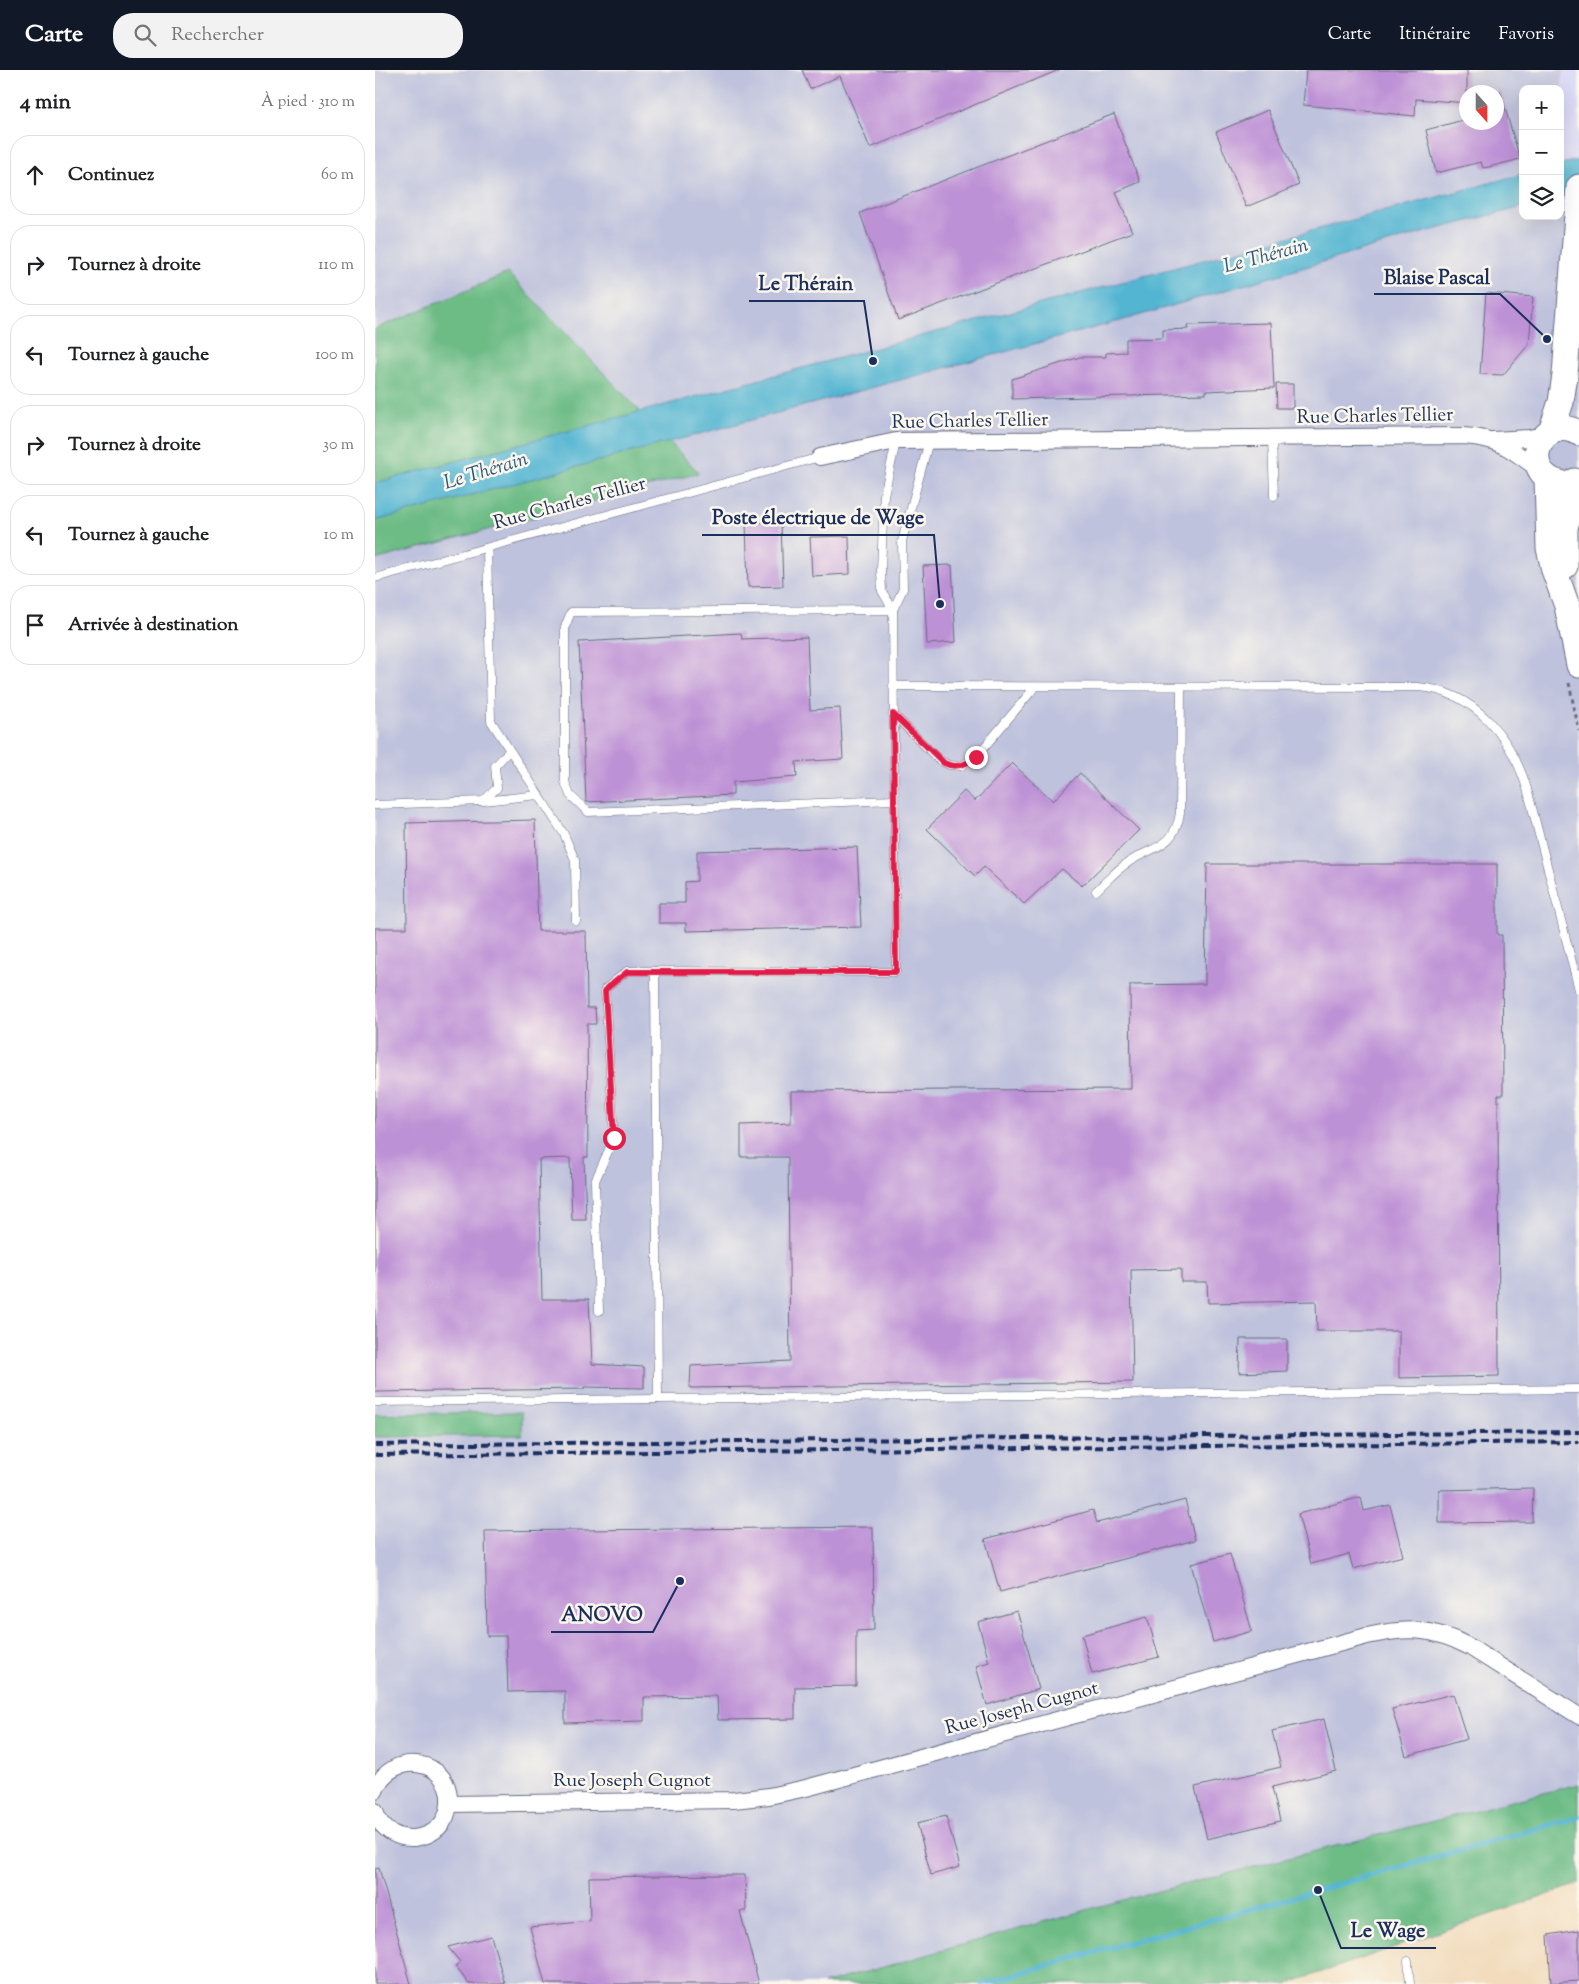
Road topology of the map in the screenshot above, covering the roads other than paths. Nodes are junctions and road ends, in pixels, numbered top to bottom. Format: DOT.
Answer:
graph roads {
  1 [pos="1579,201"];
  2 [pos="1549,433"];
  3 [pos="1579,434"];
  4 [pos="1272,439"];
  5 [pos="1493,440"];
  6 [pos="896,441"];
  7 [pos="929,441"];
  8 [pos="820,457"];
  9 [pos="1544,475"];
  10 [pos="1577,480"];
  11 [pos="1273,496"];
  12 [pos="487,548"];
  13 [pos="375,578"];
  14 [pos="1567,606"];
  15 [pos="893,610"];
  16 [pos="1579,665"];
  17 [pos="893,686"];
  18 [pos="1035,687"];
  19 [pos="1181,687"];
  20 [pos="893,714"];
  21 [pos="509,751"];
  22 [pos="538,795"];
  23 [pos="894,800"];
  24 [pos="483,801"];
  25 [pos="375,805"];
  26 [pos="1096,891"];
  27 [pos="576,921"];
  28 [pos="655,972"];
  29 [pos="1577,973"];
  30 [pos="1579,990"];
  31 [pos="599,1311"];
  32 [pos="1579,1389"];
  33 [pos="658,1399"];
  34 [pos="375,1402"];
  35 [pos="1579,1716"];
  36 [pos="375,1791"];
  37 [pos="449,1804"];
  38 [pos="375,1811"];
  39 [pos="1408,1962"];
  40 [pos="1410,1984"];
  1 -- 2 [label="main road"];
  2 -- 3 [label="main road"];
  2 -- 5 [label="street, Rue Charles Tellier"];
  2 -- 9 [label="main road"];
  4 -- 5 [label="street, Rue Charles Tellier"];
  4 -- 7 [label="street, Rue Charles Tellier"];
  4 -- 11 [label="lane"];
  5 -- 9 [label="street, Rue Charles Tellier"];
  6 -- 7 [label="street, Rue Charles Tellier"];
  6 -- 8 [label="street, Rue Charles Tellier"];
  6 -- 15 [label="lane"];
  7 -- 15 [label="lane"];
  8 -- 12 [label="lane, Rue Charles Tellier"];
  9 -- 10 [label="main road"];
  9 -- 14 [label="main road"];
  10 -- 14 [label="main road"];
  12 -- 13 [label="lane, Rue Charles Tellier"];
  12 -- 21 [label="lane"];
  14 -- 16 [label="main road"];
  15 -- 17 [label="lane"];
  15 -- 23 [label="lane"];
  17 -- 18 [label="lane"];
  17 -- 20 [label="lane"];
  18 -- 19 [label="lane"];
  18 -- 20 [label="lane"];
  19 -- 26 [label="lane"];
  19 -- 29 [label="lane"];
  20 -- 23 [label="lane"];
  21 -- 22 [label="lane"];
  21 -- 24 [label="lane"];
  22 -- 24 [label="lane"];
  22 -- 27 [label="lane"];
  23 -- 28 [label="lane"];
  24 -- 25 [label="lane"];
  28 -- 31 [label="lane"];
  28 -- 33 [label="lane"];
  29 -- 30 [label="lane"];
  32 -- 33 [label="lane"];
  33 -- 34 [label="lane"];
  35 -- 37 [label="street, Rue Joseph Cugnot"];
  36 -- 37 [label="street"];
  37 -- 38 [label="street"];
  39 -- 40 [label="lane"];
}
